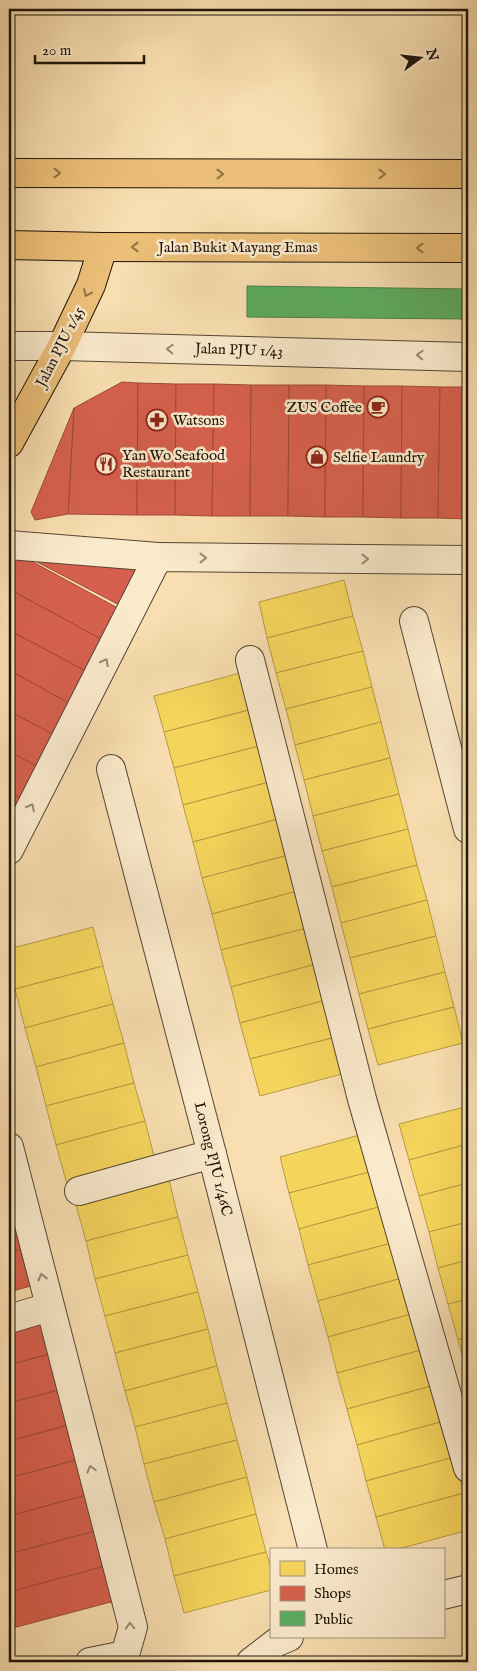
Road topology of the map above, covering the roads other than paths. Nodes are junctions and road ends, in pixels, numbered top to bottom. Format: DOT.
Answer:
graph roads {
  1 [pos="9,173"];
  2 [pos="468,174"];
  3 [pos="9,245"];
  4 [pos="103,247"];
  5 [pos="468,248"];
  6 [pos="9,346"];
  7 [pos="62,346"];
  8 [pos="468,357"];
  9 [pos="9,443"];
  10 [pos="9,544"];
  11 [pos="158,557"];
  12 [pos="468,560"];
  13 [pos="414,622"];
  14 [pos="250,660"];
  15 [pos="111,769"];
  16 [pos="468,829"];
  17 [pos="9,850"];
  18 [pos="9,1147"];
  19 [pos="212,1154"];
  20 [pos="79,1191"];
  21 [pos="49,1307"];
  22 [pos="9,1319"];
  23 [pos="468,1468"];
  24 [pos="312,1548"];
  25 [pos="468,1589"];
  26 [pos="444,1594"];
  27 [pos="287,1638"];
  28 [pos="90,1662"];
  29 [pos="250,1662"];
  1 -- 2 [label="main road, one-way"];
  3 -- 4 [label="main road, Jalan Bukit Mayang Emas"];
  5 -- 4 [label="main road, Jalan Bukit Mayang Emas, one-way"];
  4 -- 7 [label="main road, Jalan PJU 1/45, one-way"];
  6 -- 7 [label="street, Jalan PJU 1/43"];
  8 -- 7 [label="street, Jalan PJU 1/43, one-way"];
  7 -- 9 [label="main road, Jalan PJU 1/45"];
  10 -- 11 [label="street"];
  11 -- 12 [label="street, one-way"];
  17 -- 11 [label="street, one-way"];
  13 -- 16 [label="street"];
  14 -- 23 [label="street"];
  15 -- 19 [label="street, Lorong PJU 1/46C"];
  21 -- 18 [label="street, one-way"];
  19 -- 20 [label="street"];
  19 -- 24 [label="street, Lorong PJU 1/46C"];
  21 -- 22 [label="street"];
  28 -- 21 [label="street, one-way"];
  25 -- 26 [label="street"];
  27 -- 29 [label="street"];
}
